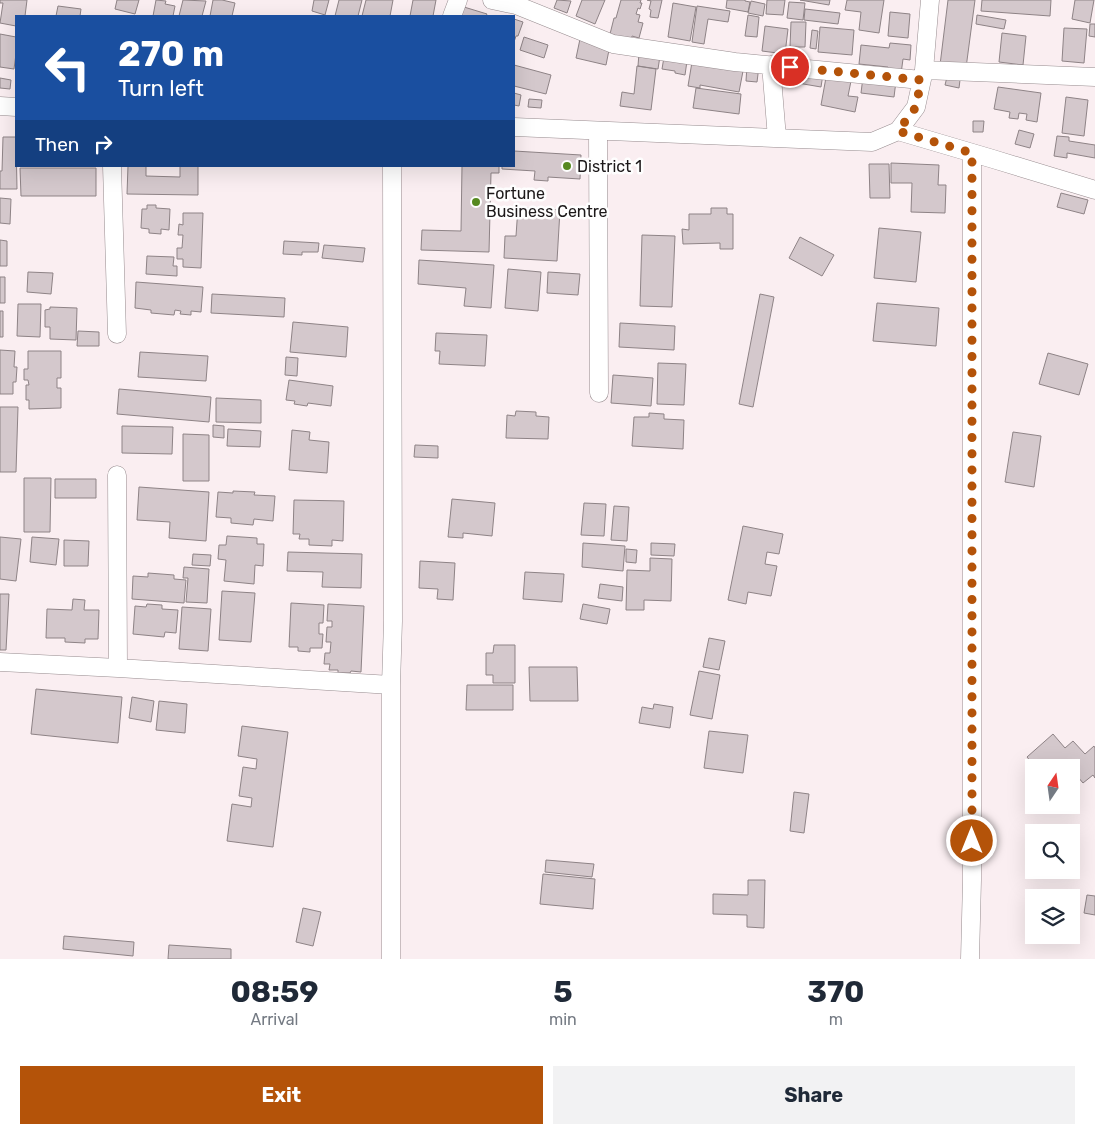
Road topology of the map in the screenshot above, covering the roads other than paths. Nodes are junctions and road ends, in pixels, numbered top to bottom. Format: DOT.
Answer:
graph roads {
  1 [pos="458,0"];
  2 [pos="492,0"];
  3 [pos="930,0"];
  4 [pos="452,15"];
  5 [pos="771,65"];
  6 [pos="923,75"];
  7 [pos="1095,77"];
  8 [pos="0,106"];
  9 [pos="15,107"];
  10 [pos="515,127"];
  11 [pos="598,131"];
  12 [pos="898,131"];
  13 [pos="777,138"];
  14 [pos="972,153"];
  15 [pos="112,167"];
  16 [pos="392,167"];
  17 [pos="1095,190"];
  18 [pos="117,334"];
  19 [pos="599,394"];
  20 [pos="117,475"];
  21 [pos="0,662"];
  22 [pos="118,668"];
  23 [pos="391,685"];
  24 [pos="391,959"];
  25 [pos="970,959"];
  1 -- 4 [label="street"];
  2 -- 5 [label="street"];
  3 -- 6 [label="street"];
  5 -- 6 [label="street"];
  5 -- 13 [label="street"];
  6 -- 7 [label="street"];
  6 -- 12 [label="street"];
  8 -- 9 [label="street"];
  10 -- 11 [label="street"];
  11 -- 13 [label="street"];
  11 -- 19 [label="street"];
  12 -- 13 [label="street"];
  12 -- 14 [label="street"];
  14 -- 17 [label="street"];
  14 -- 25 [label="street"];
  15 -- 18 [label="street"];
  16 -- 23 [label="street"];
  20 -- 22 [label="street"];
  21 -- 22 [label="street"];
  22 -- 23 [label="street"];
  23 -- 24 [label="street"];
}
